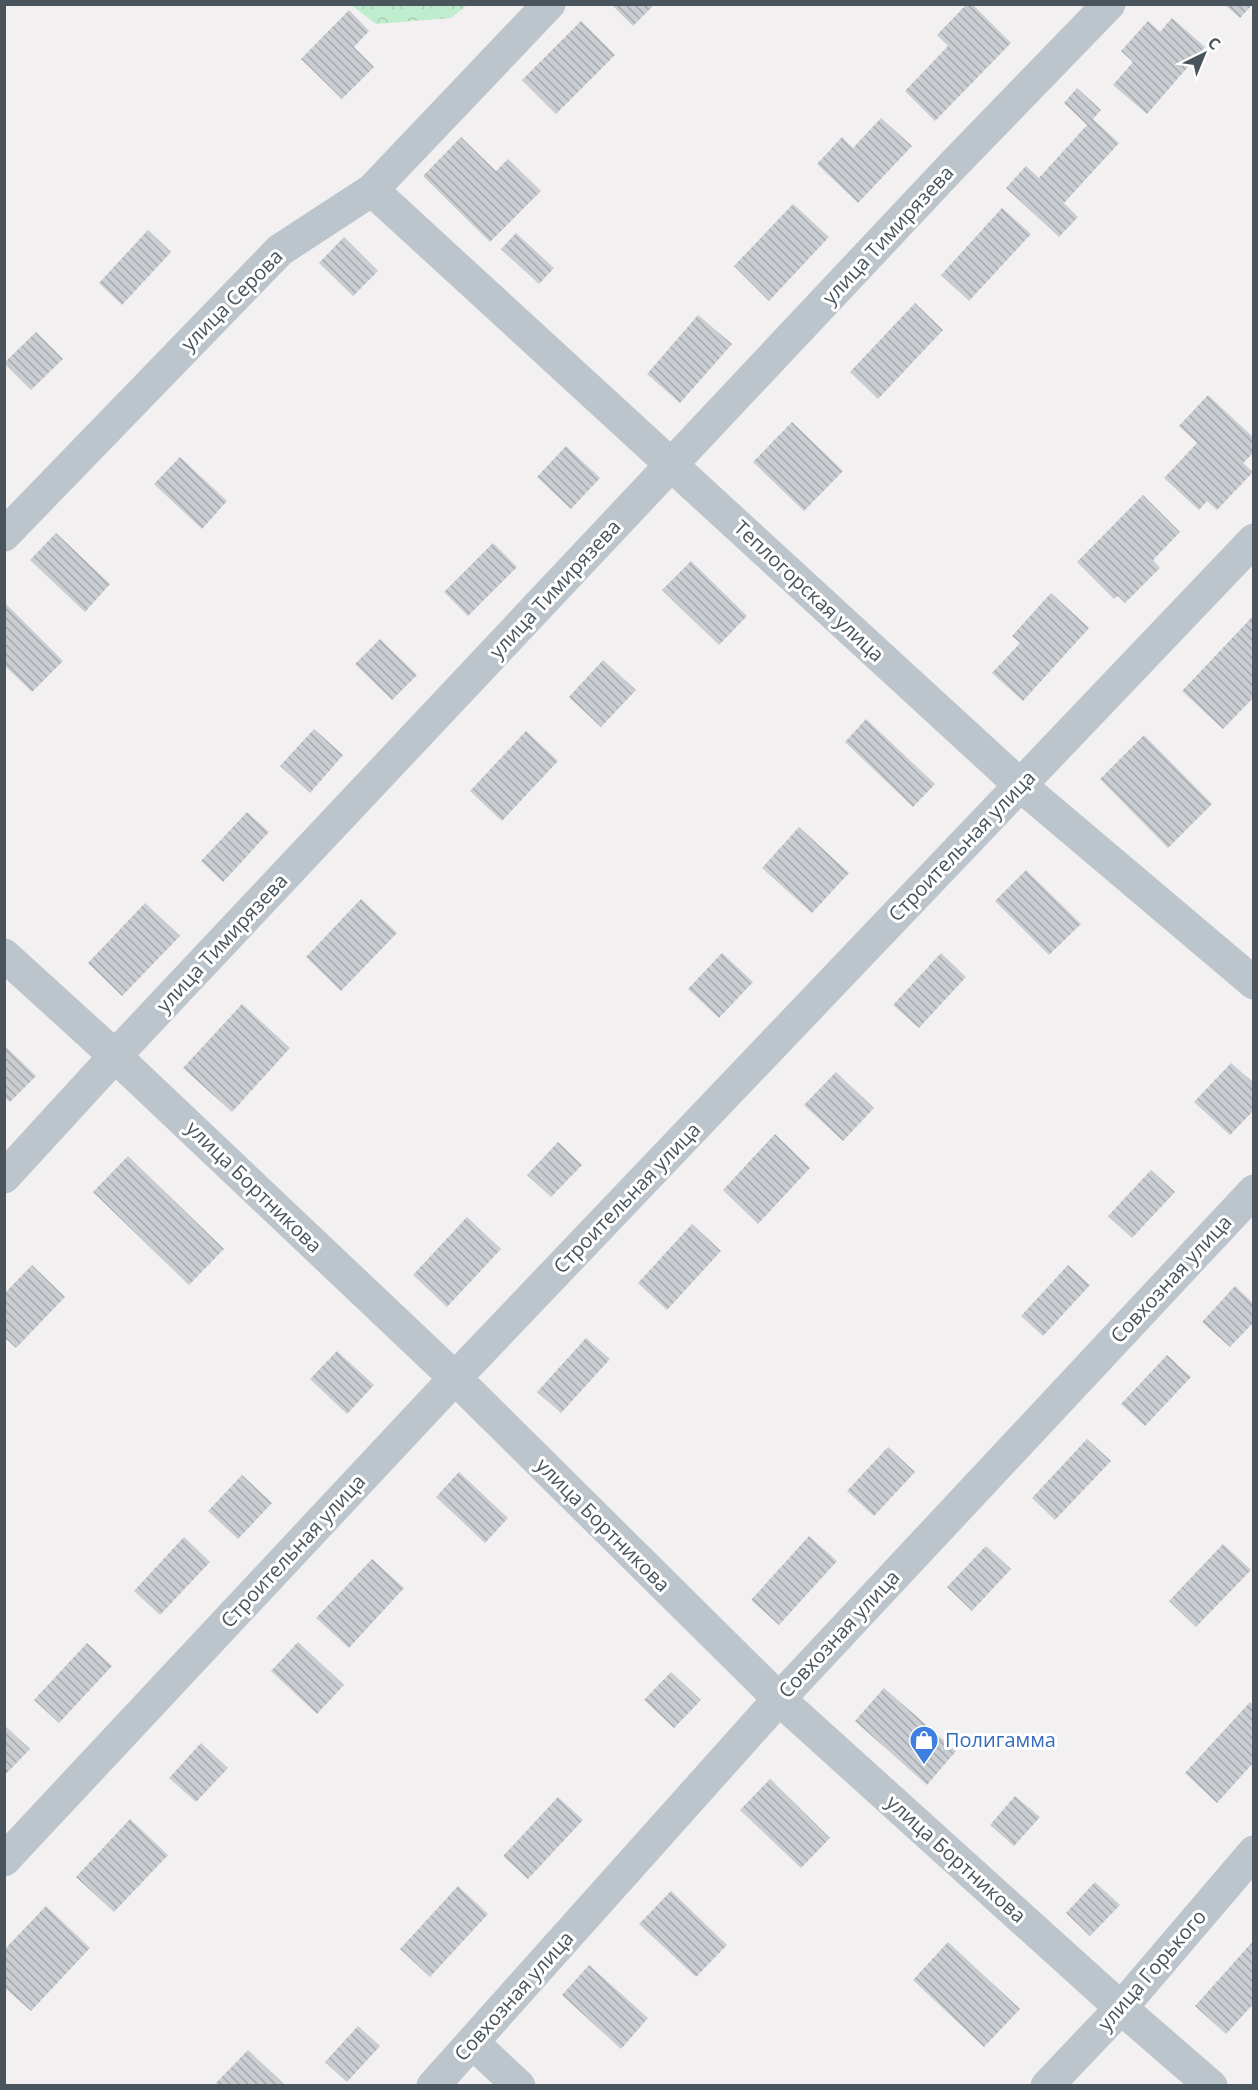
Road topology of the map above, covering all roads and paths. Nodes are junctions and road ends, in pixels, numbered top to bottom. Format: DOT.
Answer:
graph roads {
  1 [pos="549,4"];
  2 [pos="1109,4"];
  3 [pos="372,190"];
  4 [pos="672,465"];
  5 [pos="4,535"];
  6 [pos="1254,540"];
  7 [pos="1020,785"];
  8 [pos="4,955"];
  9 [pos="1254,983"];
  10 [pos="116,1056"];
  11 [pos="4,1177"];
  12 [pos="1254,1191"];
  13 [pos="455,1378"];
  14 [pos="778,1699"];
  15 [pos="1254,1852"];
  16 [pos="4,1860"];
  17 [pos="1121,2008"];
  18 [pos="473,2043"];
  19 [pos="433,2085"];
  20 [pos="519,2085"];
  21 [pos="1047,2085"];
  22 [pos="1211,2085"];
  1 -- 3 [label="street, улица Серова"];
  2 -- 4 [label="street, улица Тимирязева"];
  3 -- 4 [label="street, Теплогорская улица"];
  3 -- 5 [label="street, улица Серова"];
  4 -- 7 [label="street, Теплогорская улица"];
  4 -- 10 [label="street, улица Тимирязева"];
  6 -- 7 [label="street, Строительная улица"];
  7 -- 9 [label="street, Теплогорская улица"];
  7 -- 13 [label="street, Строительная улица"];
  8 -- 10 [label="street, улица Бортникова"];
  10 -- 11 [label="street, улица Тимирязева"];
  10 -- 13 [label="street, улица Бортникова"];
  12 -- 14 [label="street, Совхозная улица"];
  13 -- 14 [label="street, улица Бортникова"];
  13 -- 16 [label="street, Строительная улица"];
  14 -- 17 [label="street, улица Бортникова"];
  14 -- 18 [label="street, Совхозная улица"];
  15 -- 17 [label="street, улица Горького"];
  17 -- 21 [label="street, улица Горького"];
  17 -- 22 [label="street, улица Бортникова"];
  18 -- 19 [label="street, Совхозная улица"];
  18 -- 20 [label="street"];
}
